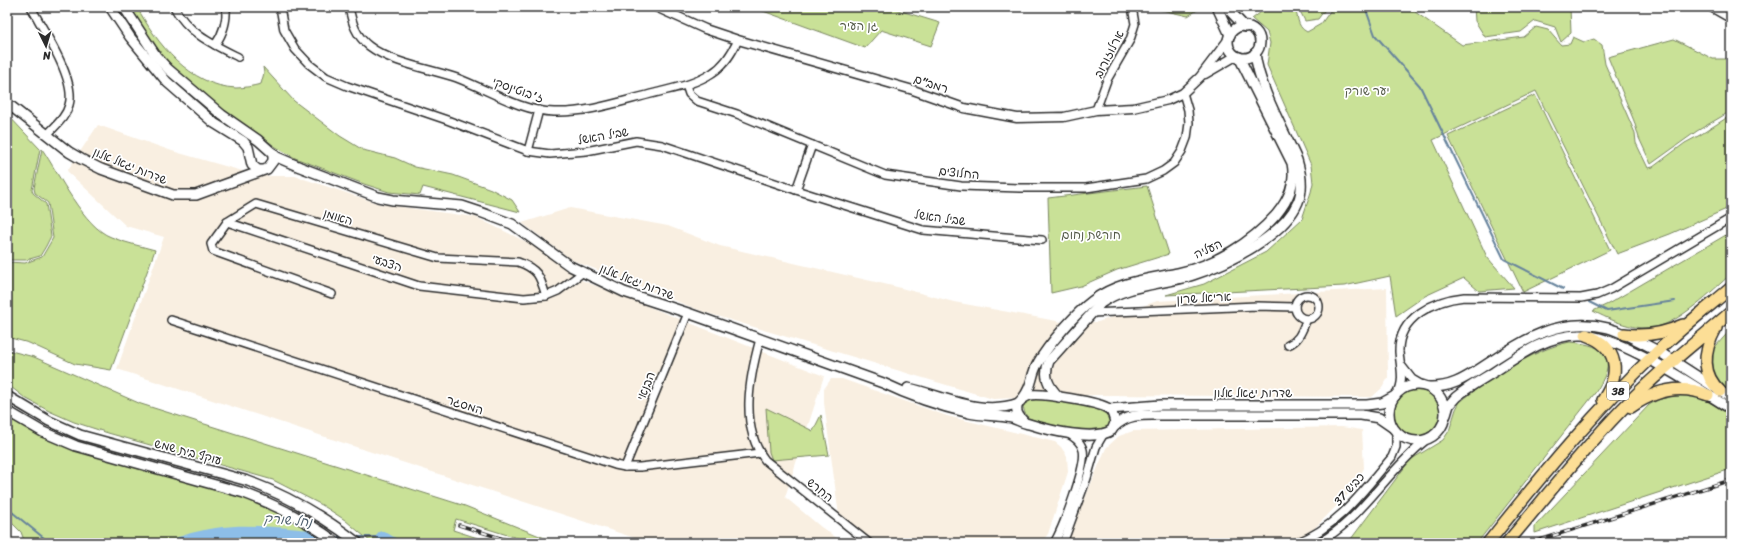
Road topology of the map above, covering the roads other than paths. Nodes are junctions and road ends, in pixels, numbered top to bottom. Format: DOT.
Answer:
graph roads {
  1 [pos="31,7"];
  2 [pos="110,7"];
  3 [pos="124,7"];
  4 [pos="174,7"];
  5 [pos="226,7"];
  6 [pos="280,7"];
  7 [pos="349,7"];
  8 [pos="656,7"];
  9 [pos="1132,7"];
  10 [pos="1217,7"];
  11 [pos="1226,7"];
  12 [pos="1710,7"];
  13 [pos="1731,19"];
  14 [pos="1245,27"];
  15 [pos="1229,38"];
  16 [pos="738,40"];
  17 [pos="214,45"];
  18 [pos="1255,53"];
  19 [pos="238,57"];
  20 [pos="1237,57"];
  21 [pos="1200,77"];
  22 [pos="686,85"];
  23 [pos="1183,93"];
  24 [pos="7,103"];
  25 [pos="539,110"];
  26 [pos="1096,110"];
  27 [pos="48,134"];
  28 [pos="812,145"];
  29 [pos="270,150"];
  30 [pos="528,151"];
  31 [pos="250,159"];
  32 [pos="300,168"];
  33 [pos="266,169"];
  34 [pos="237,180"];
  35 [pos="796,190"];
  36 [pos="1731,218"];
  37 [pos="227,222"];
  38 [pos="1042,240"];
  39 [pos="582,273"];
  40 [pos="1731,288"];
  41 [pos="332,294"];
  42 [pos="546,296"];
  43 [pos="1106,300"];
  44 [pos="1295,307"];
  45 [pos="1731,312"];
  46 [pos="688,313"];
  47 [pos="1091,313"];
  48 [pos="1114,313"];
  49 [pos="1307,319"];
  50 [pos="171,320"];
  51 [pos="1693,320"];
  52 [pos="1721,321"];
  53 [pos="1624,334"];
  54 [pos="1586,335"];
  55 [pos="760,339"];
  56 [pos="1288,346"];
  57 [pos="1658,351"];
  58 [pos="1649,360"];
  59 [pos="1673,361"];
  60 [pos="1400,362"];
  61 [pos="1664,369"];
  62 [pos="883,383"];
  63 [pos="1426,386"];
  64 [pos="1720,391"];
  65 [pos="1396,395"];
  66 [pos="1708,395"];
  67 [pos="7,396"];
  68 [pos="1059,397"];
  69 [pos="1731,398"];
  70 [pos="1020,401"];
  71 [pos="1109,409"];
  72 [pos="1731,409"];
  73 [pos="7,411"];
  74 [pos="1446,415"];
  75 [pos="1611,421"];
  76 [pos="1589,422"];
  77 [pos="1025,423"];
  78 [pos="1114,427"];
  79 [pos="1394,429"];
  80 [pos="1067,433"];
  81 [pos="1103,435"];
  82 [pos="1424,441"];
  83 [pos="760,453"];
  84 [pos="625,467"];
  85 [pos="337,543"];
  86 [pos="358,543"];
  87 [pos="868,543"];
  88 [pos="1054,543"];
  89 [pos="1062,543"];
  90 [pos="1296,543"];
  91 [pos="1318,543"];
  92 [pos="1488,543"];
  93 [pos="1507,543"];
  1 -- 27 [label="street"];
  2 -- 31 [label="main road"];
  3 -- 29 [label="main road, שדרות יגאל אלון"];
  4 -- 17 [label="street"];
  5 -- 17 [label="street"];
  6 -- 30 [label="street, שביל האשל"];
  7 -- 25 [label="street, ז'בוטינסקי"];
  8 -- 16 [label="street, רמב\"ם"];
  9 -- 26 [label="street, ארלוזורוב"];
  10 -- 15 [label="main road"];
  11 -- 14 [label="main road"];
  12 -- 13 [label="street"];
  14 -- 15 [label="main road"];
  14 -- 18 [label="main road"];
  15 -- 20 [label="main road"];
  15 -- 21 [label="street, רמב\"ם"];
  16 -- 22 [label="street, ז'בוטינסקי"];
  16 -- 26 [label="street, רמב\"ם"];
  17 -- 19 [label="street"];
  18 -- 20 [label="main road"];
  18 -- 43 [label="main road, העליה"];
  20 -- 21 [label="street, רמב\"ם"];
  20 -- 70 [label="main road, העליה"];
  21 -- 23 [label="street, רמב\"ם"];
  22 -- 25 [label="street, ז'בוטינסקי"];
  22 -- 28 [label="street, החלוצים"];
  23 -- 26 [label="street, רמב\"ם"];
  23 -- 28 [label="street, החלוצים"];
  24 -- 27 [label="main road, שדרות יגאל אלון"];
  25 -- 30 [label="street"];
  27 -- 34 [label="main road, שדרות יגאל אלון"];
  28 -- 35 [label="street"];
  29 -- 31 [label="main road"];
  29 -- 32 [label="main road, שדרות יגאל אלון"];
  29 -- 33 [label="main road"];
  30 -- 35 [label="street, שביל האשל"];
  31 -- 33 [label="main road"];
  31 -- 34 [label="main road"];
  32 -- 33 [label="main road, שדרות יגאל אלון"];
  32 -- 39 [label="main road, שדרות יגאל אלון"];
  33 -- 34 [label="main road, שדרות יגאל אלון"];
  35 -- 38 [label="street, שביל האשל"];
  36 -- 60 [label="street"];
  37 -- 41 [label="street, האומן"];
  37 -- 42 [label="street, הצבעי"];
  37 -- 42 [label="street, האומן"];
  39 -- 42 [label="street"];
  39 -- 46 [label="main road, שדרות יגאל אלון"];
  40 -- 51 [label="highway, 38"];
  43 -- 47 [label="main road, העליה"];
  43 -- 48 [label="street"];
  44 -- 48 [label="street, אריאל שרון"];
  44 -- 49 [label="street"];
  44 -- 49 [label="street"];
  45 -- 52 [label="highway, 38"];
  46 -- 55 [label="main road, שדרות יגאל אלון"];
  46 -- 84 [label="street, הבנאי"];
  47 -- 48 [label="street, אריאל שרון"];
  47 -- 68 [label="main road, העליה"];
  49 -- 56 [label="street"];
  50 -- 84 [label="street, המסגר"];
  51 -- 53 [label="highway"];
  51 -- 57 [label="highway, 38"];
  52 -- 59 [label="highway, 38"];
  52 -- 64 [label="highway"];
  53 -- 57 [label="main road"];
  53 -- 63 [label="main road"];
  54 -- 58 [label="main road"];
  54 -- 74 [label="main road"];
  54 -- 76 [label="highway"];
  55 -- 62 [label="main road, שדרות יגאל אלון"];
  55 -- 83 [label="street"];
  57 -- 58 [label="highway, 38"];
  57 -- 59 [label="main road"];
  58 -- 61 [label="main road"];
  58 -- 76 [label="highway, 38"];
  59 -- 61 [label="highway, 38"];
  59 -- 64 [label="main road"];
  60 -- 63 [label="street"];
  60 -- 65 [label="street"];
  61 -- 66 [label="main road"];
  61 -- 75 [label="highway, 38"];
  62 -- 70 [label="main road, שדרות יגאל אלון"];
  62 -- 77 [label="main road, שדרות יגאל אלון"];
  63 -- 65 [label="main road"];
  63 -- 74 [label="main road"];
  64 -- 69 [label="main road"];
  65 -- 71 [label="main road, שדרות יגאל אלון"];
  65 -- 79 [label="main road"];
  66 -- 72 [label="main road"];
  66 -- 75 [label="highway"];
  67 -- 86 [label="main road, עוקף בית שמש"];
  68 -- 70 [label="main road, שדרות יגאל אלון"];
  68 -- 71 [label="main road, שדרות יגאל אלון"];
  70 -- 77 [label="main road"];
  71 -- 78 [label="main road"];
  73 -- 85 [label="main road, עוקף בית שמש"];
  74 -- 82 [label="main road"];
  75 -- 93 [label="highway, 38"];
  76 -- 92 [label="highway, 38"];
  77 -- 80 [label="main road, שדרות יגאל אלון"];
  78 -- 79 [label="main road, שדרות יגאל אלון"];
  78 -- 81 [label="main road, שדרות יגאל אלון"];
  79 -- 82 [label="main road"];
  79 -- 90 [label="street, כביש 37"];
  80 -- 81 [label="main road, שדרות יגאל אלון"];
  80 -- 88 [label="street"];
  81 -- 89 [label="street"];
  82 -- 91 [label="street, כביש 37"];
  83 -- 84 [label="street, המסגר"];
  83 -- 87 [label="street, החרש"];
}
